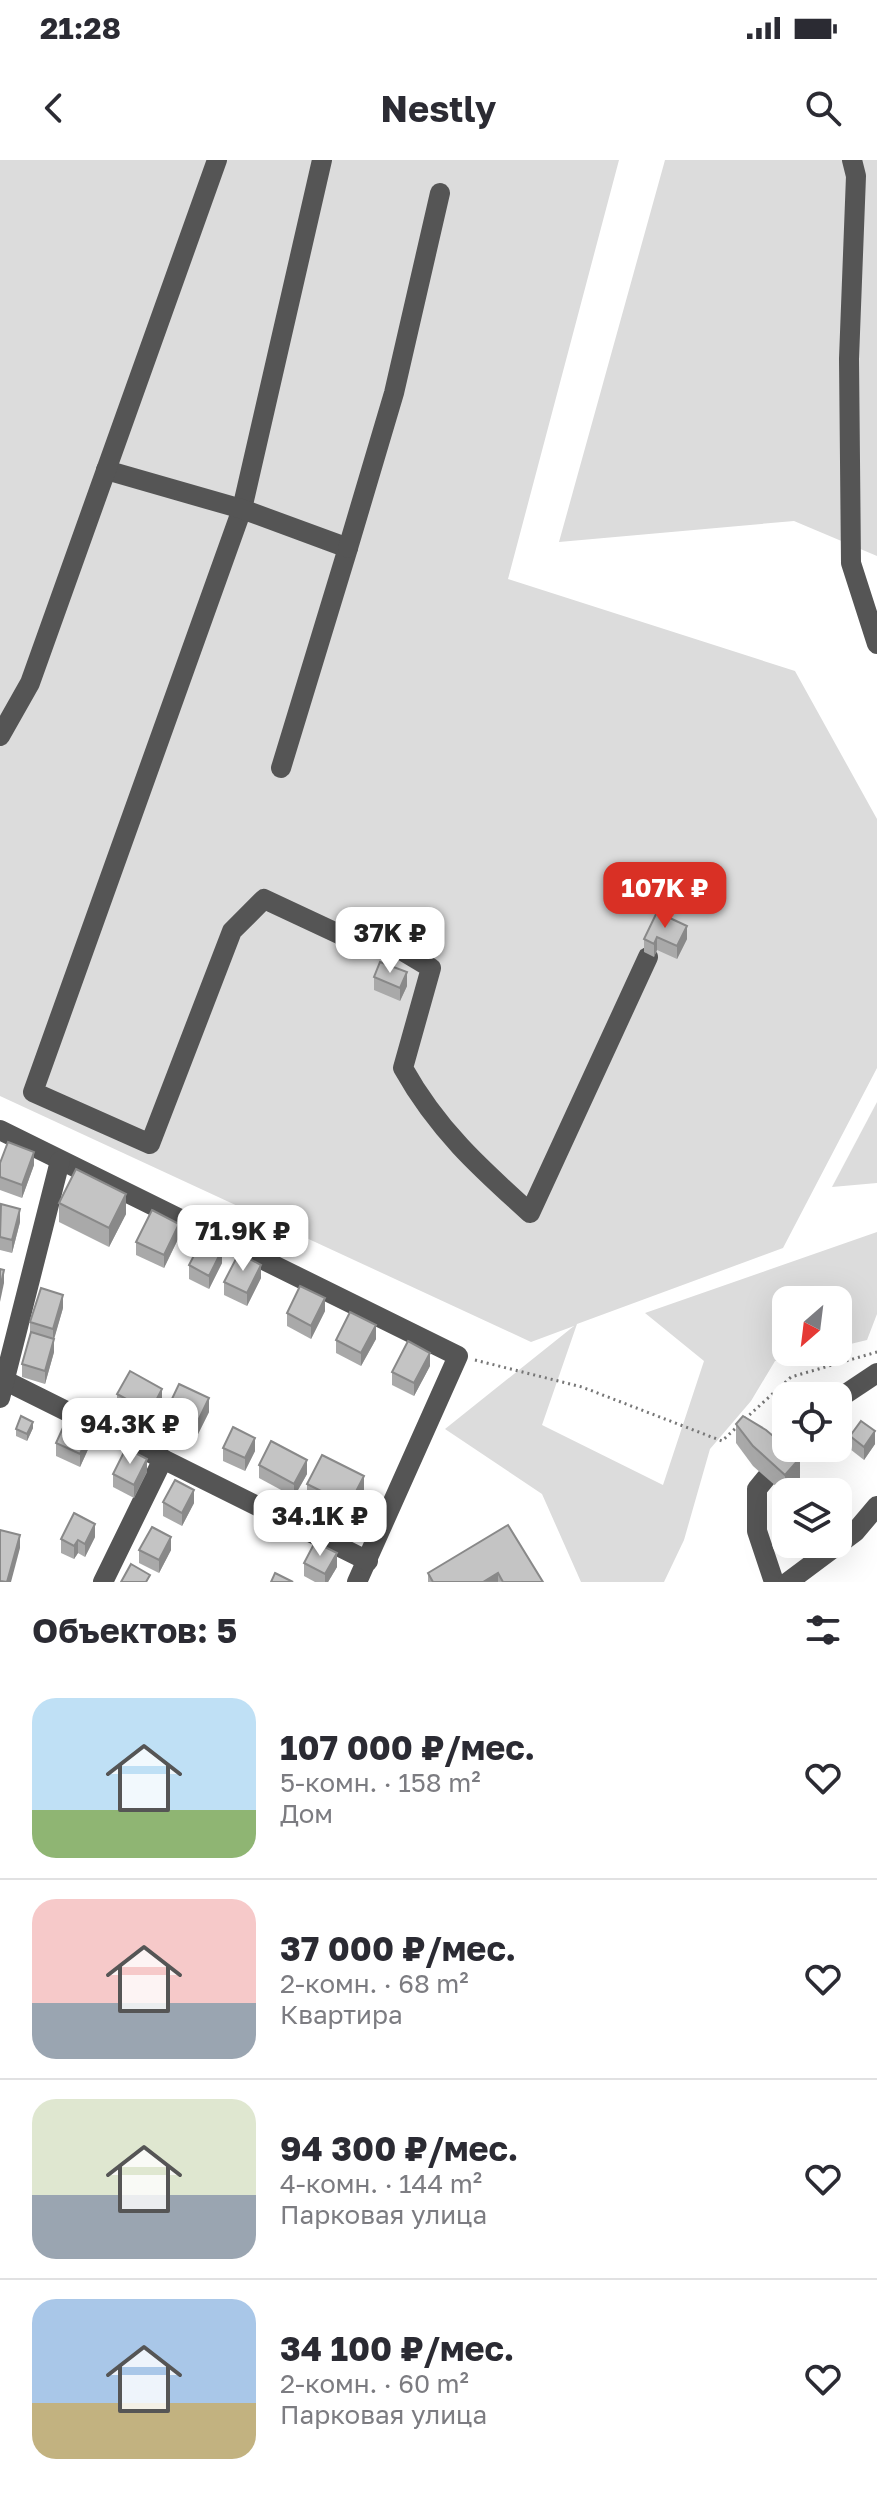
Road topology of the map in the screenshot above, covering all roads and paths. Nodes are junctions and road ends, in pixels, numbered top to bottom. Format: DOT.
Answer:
graph roads {
  1 [pos="217,160"];
  2 [pos="322,160"];
  3 [pos="852,160"];
  4 [pos="440,193"];
  5 [pos="106,470"];
  6 [pos="242,509"];
  7 [pos="348,548"];
  8 [pos="877,644"];
  9 [pos="0,736"];
  10 [pos="281,768"];
  11 [pos="648,957"];
  12 [pos="0,1130"];
  13 [pos="60,1161"];
  14 [pos="877,1352"];
  15 [pos="458,1356"];
  16 [pos="877,1373"];
  17 [pos="2,1389"];
  18 [pos="852,1390"];
  19 [pos="163,1459"];
  20 [pos="766,1478"];
  21 [pos="877,1506"];
  22 [pos="368,1561"];
  23 [pos="103,1582"];
  24 [pos="357,1582"];
  25 [pos="774,1582"];
  26 [pos="788,1582"];
  1 -- 5 [label="street"];
  2 -- 6 [label="street"];
  3 -- 8 [label="street"];
  4 -- 7 [label="street"];
  5 -- 6 [label="street"];
  5 -- 9 [label="street"];
  6 -- 7 [label="street"];
  6 -- 11 [label="street"];
  7 -- 10 [label="street"];
  12 -- 13 [label="street"];
  13 -- 15 [label="street"];
  13 -- 17 [label="street"];
  14 -- 15 [label="path"];
  15 -- 22 [label="street"];
  16 -- 18 [label="street"];
  17 -- 19 [label="street"];
  19 -- 22 [label="street"];
  19 -- 23 [label="street"];
  20 -- 25 [label="street"];
  21 -- 26 [label="street"];
  22 -- 24 [label="street"];
}
